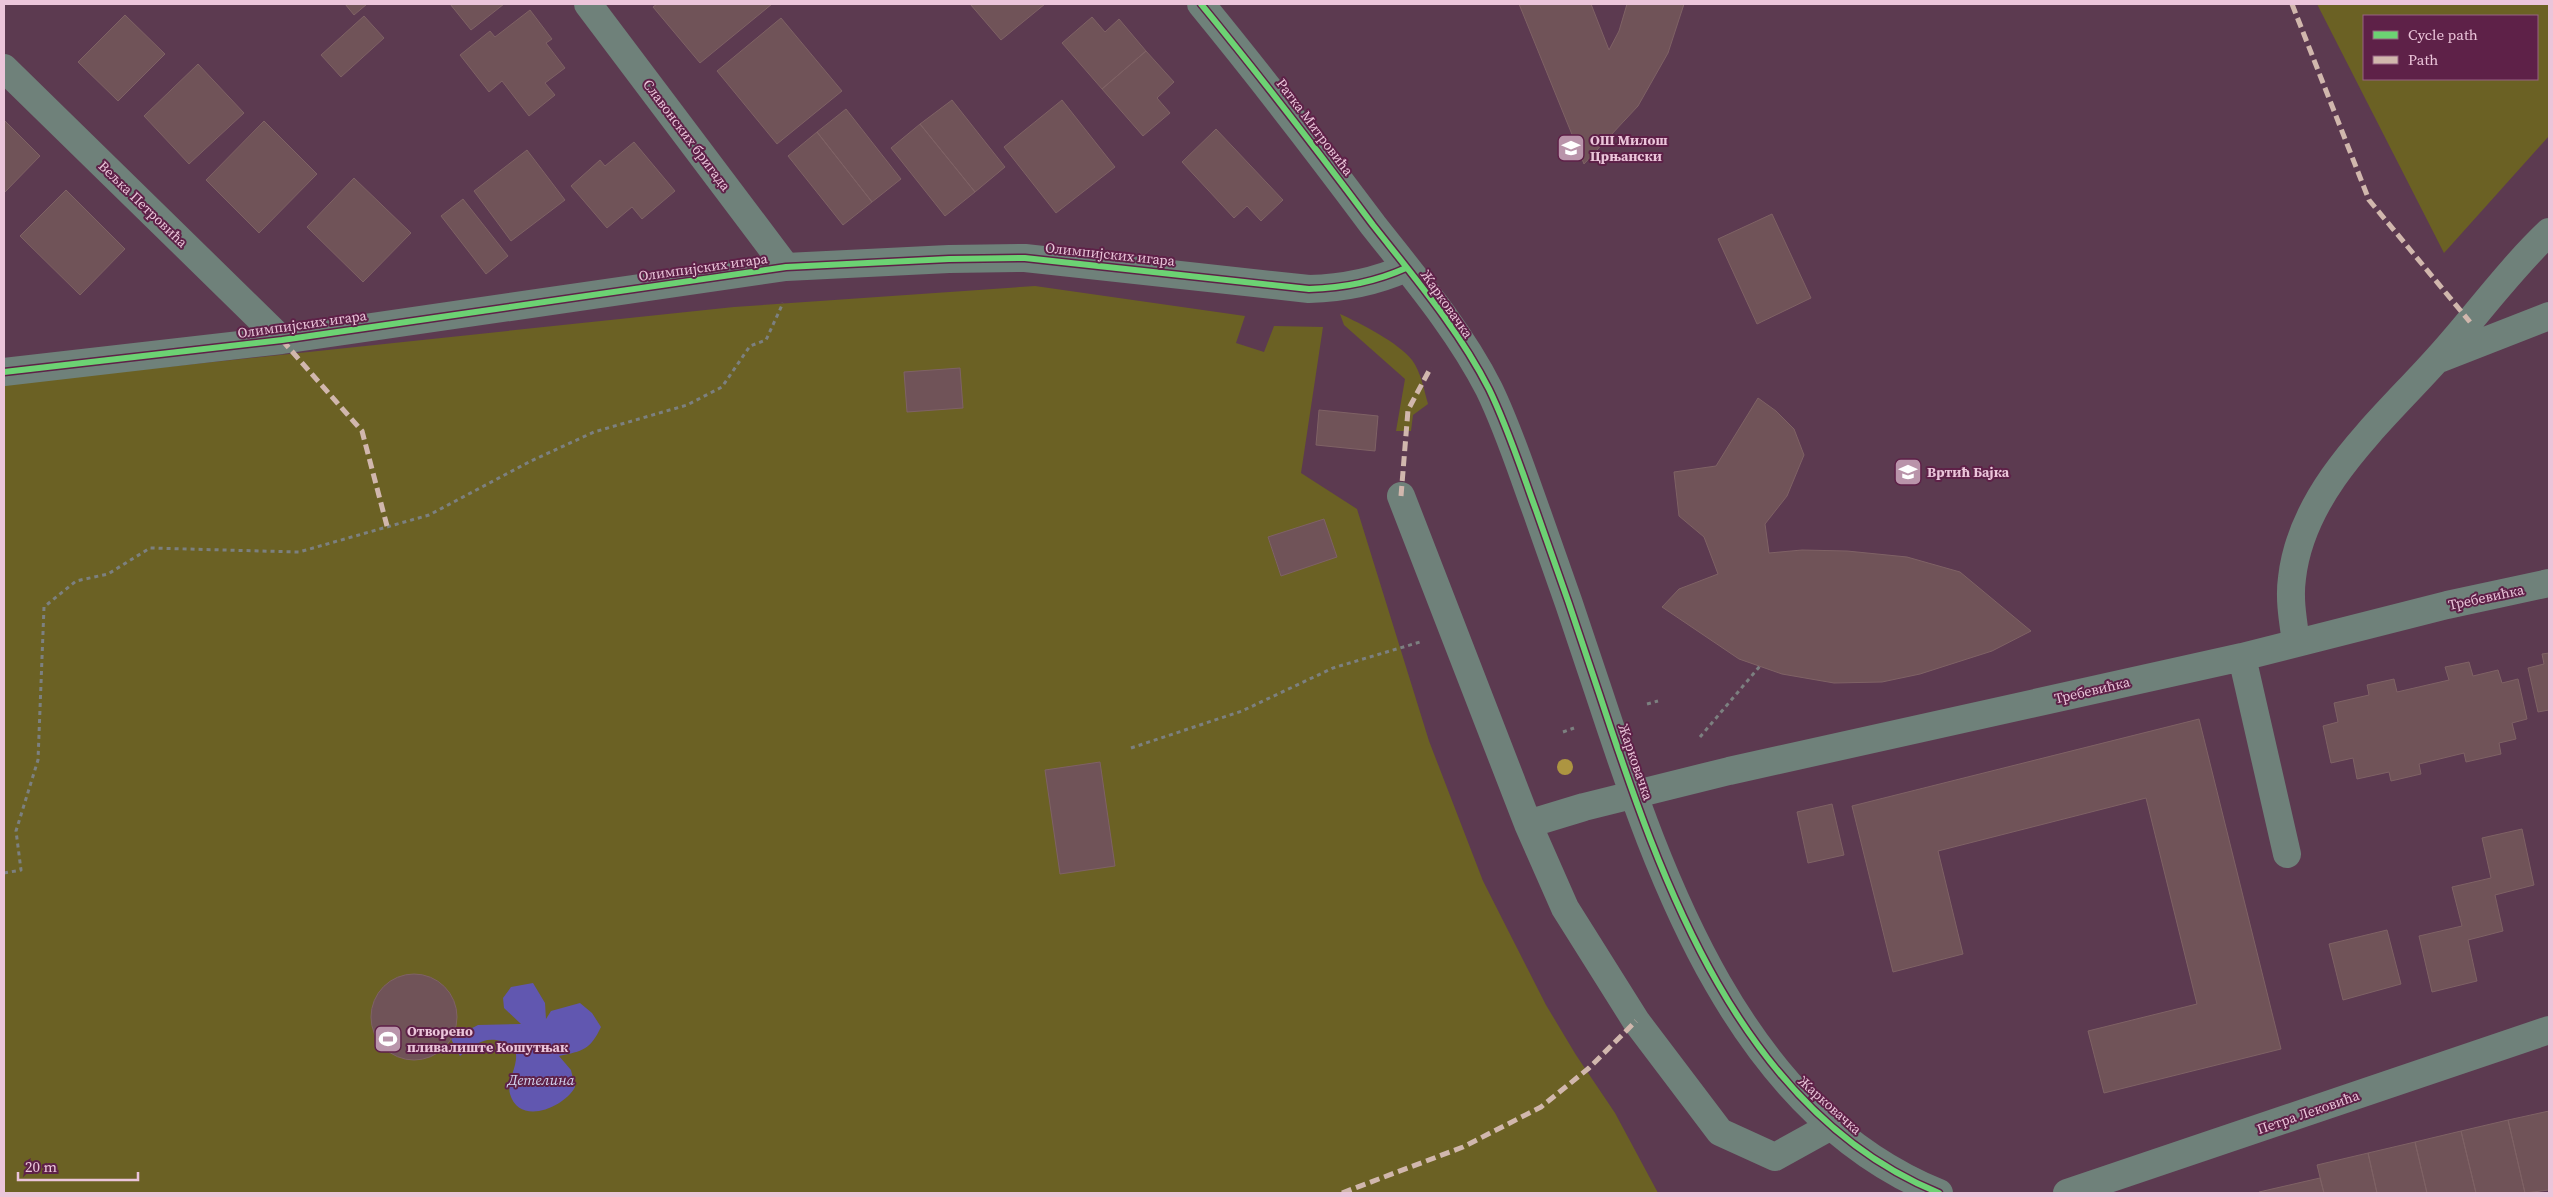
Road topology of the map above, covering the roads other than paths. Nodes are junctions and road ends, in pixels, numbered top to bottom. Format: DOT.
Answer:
graph roads {
  1 [pos="588,4"];
  2 [pos="1201,4"];
  3 [pos="4,68"];
  4 [pos="2549,232"];
  5 [pos="786,267"];
  6 [pos="1406,268"];
  7 [pos="2549,316"];
  8 [pos="282,340"];
  9 [pos="2435,361"];
  10 [pos="4,372"];
  11 [pos="1401,496"];
  12 [pos="2549,583"];
  13 [pos="2296,642"];
  14 [pos="2242,657"];
  15 [pos="1633,795"];
  16 [pos="1528,824"];
  17 [pos="2287,854"];
  18 [pos="2549,1030"];
  19 [pos="1830,1126"];
  20 [pos="1939,1193"];
  21 [pos="2067,1193"];
  1 -- 5 [label="street, Славонских бригада"];
  2 -- 6 [label="street, Ратка Митровића"];
  3 -- 8 [label="street, Вељка Петровића"];
  4 -- 9 [label="street"];
  5 -- 6 [label="street, Олимпијских игара"];
  5 -- 8 [label="street, Олимпијских игара"];
  6 -- 15 [label="street, Жарковачка"];
  7 -- 9 [label="street"];
  8 -- 10 [label="street, Олимпијских игара"];
  9 -- 13 [label="street"];
  11 -- 16 [label="street"];
  12 -- 13 [label="street, Требевићка"];
  13 -- 14 [label="street, Требевићка"];
  14 -- 15 [label="street, Требевићка"];
  14 -- 17 [label="street"];
  15 -- 16 [label="street, Требевићка"];
  15 -- 19 [label="street, Жарковачка"];
  16 -- 19 [label="street"];
  18 -- 21 [label="street, Петра Лековића"];
  19 -- 20 [label="street, Жарковачка"];
}
